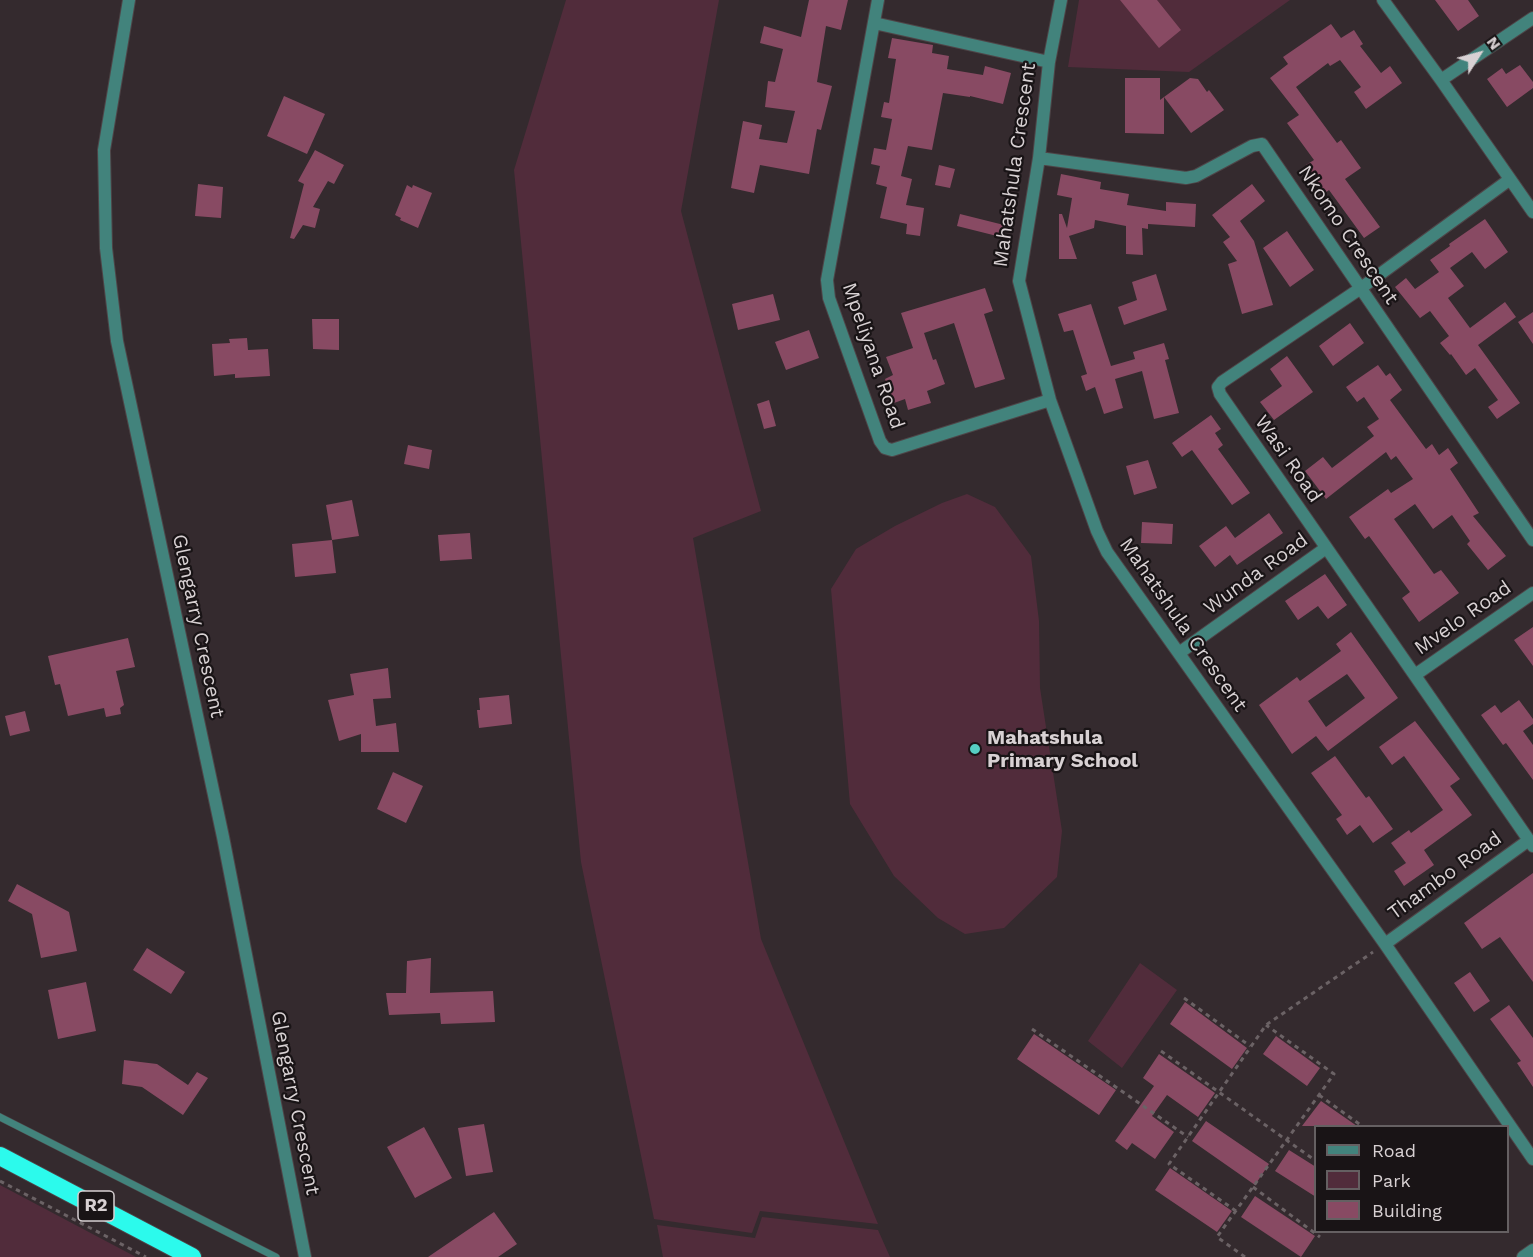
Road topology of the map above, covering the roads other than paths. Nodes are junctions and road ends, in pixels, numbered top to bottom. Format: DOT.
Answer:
graph roads {
  1 [pos="129,0"];
  2 [pos="878,0"];
  3 [pos="1061,0"];
  4 [pos="1383,0"];
  5 [pos="1533,18"];
  6 [pos="874,23"];
  7 [pos="1049,62"];
  8 [pos="1441,80"];
  9 [pos="1039,158"];
  10 [pos="1509,180"];
  11 [pos="1533,212"];
  12 [pos="1361,288"];
  13 [pos="1050,400"];
  14 [pos="1533,540"];
  15 [pos="1326,548"];
  16 [pos="1533,593"];
  17 [pos="1179,653"];
  18 [pos="1415,675"];
  19 [pos="1531,843"];
  20 [pos="1385,944"];
  21 [pos="0,1117"];
  22 [pos="0,1156"];
  23 [pos="1533,1159"];
  24 [pos="1533,1250"];
  25 [pos="192,1257"];
  26 [pos="276,1257"];
  27 [pos="305,1257"];
  28 [pos="1523,1257"];
  1 -- 27 [label="street, Glengarry Crescent"];
  2 -- 6 [label="street, Mpeliyana Road"];
  3 -- 7 [label="street, Mahatshula Crescent"];
  4 -- 8 [label="street"];
  5 -- 8 [label="street"];
  6 -- 7 [label="street"];
  6 -- 13 [label="street, Mpeliyana Road"];
  7 -- 9 [label="street, Mahatshula Crescent"];
  8 -- 10 [label="street"];
  9 -- 12 [label="street, Nkomo Crescent"];
  9 -- 13 [label="street, Mahatshula Crescent"];
  10 -- 11 [label="street"];
  10 -- 12 [label="street, Wasi Road"];
  12 -- 14 [label="street, Nkomo Crescent"];
  12 -- 15 [label="street, Wasi Road"];
  13 -- 17 [label="street, Mahatshula Crescent"];
  15 -- 17 [label="street, Wunda Road"];
  15 -- 18 [label="street, Wasi Road"];
  16 -- 18 [label="street, Mvelo Road"];
  17 -- 20 [label="street, Mahatshula Crescent"];
  18 -- 19 [label="street, Wasi Road"];
  19 -- 20 [label="street, Thambo Road"];
  20 -- 23 [label="street, Mahatshula Crescent"];
  21 -- 26 [label="lane"];
  22 -- 25 [label="highway, R2"];
  24 -- 28 [label="street"];
}
